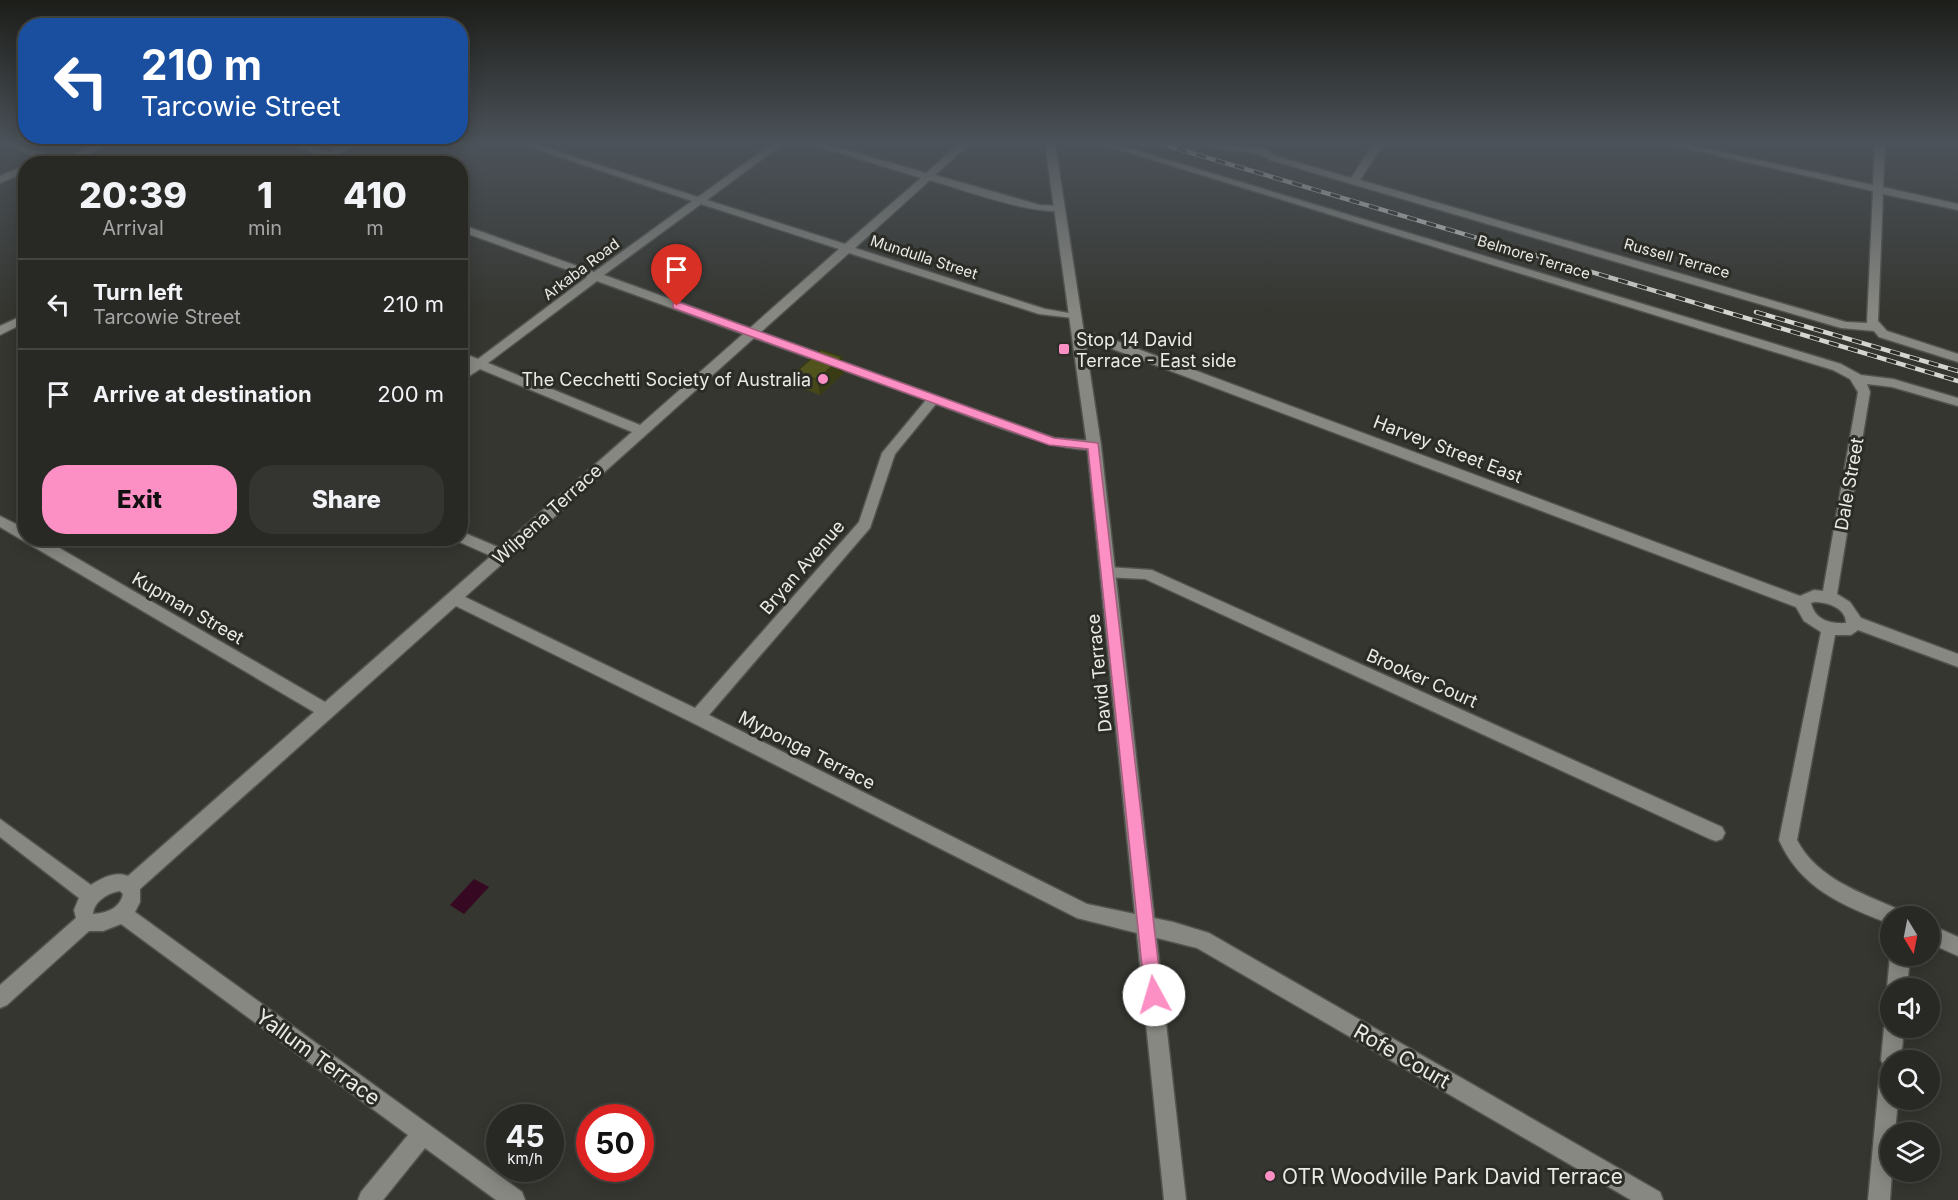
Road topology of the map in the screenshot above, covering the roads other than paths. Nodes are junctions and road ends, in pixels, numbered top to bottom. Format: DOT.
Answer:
graph roads {
  1 [pos="701,199"];
  2 [pos="901,199"];
  3 [pos="1008,199"];
  4 [pos="1059,199"];
  5 [pos="1286,199"];
  6 [pos="1415,199"];
  7 [pos="1877,199"];
  8 [pos="1922,199"];
  9 [pos="1958,207"];
  10 [pos="1060,208"];
  11 [pos="468,230"];
  12 [pos="848,247"];
  13 [pos="596,276"];
  14 [pos="1077,317"];
  15 [pos="18,324"];
  16 [pos="1878,328"];
  17 [pos="0,330"];
  18 [pos="751,333"];
  19 [pos="1079,334"];
  20 [pos="1958,358"];
  21 [pos="468,359"];
  22 [pos="480,364"];
  23 [pos="468,372"];
  24 [pos="1856,377"];
  25 [pos="934,399"];
  26 [pos="1958,402"];
  27 [pos="641,431"];
  28 [pos="1094,446"];
  29 [pos="0,521"];
  30 [pos="18,531"];
  31 [pos="468,540"];
  32 [pos="44,546"];
  33 [pos="501,555"];
  34 [pos="1108,573"];
  35 [pos="1830,597"];
  36 [pos="453,598"];
  37 [pos="1803,603"];
  38 [pos="1855,622"];
  39 [pos="1829,629"];
  40 [pos="1958,661"];
  41 [pos="326,711"];
  42 [pos="697,717"];
  43 [pos="0,827"];
  44 [pos="1716,832"];
  45 [pos="130,886"];
  46 [pos="91,896"];
  47 [pos="1880,910"];
  48 [pos="122,913"];
  49 [pos="86,921"];
  50 [pos="1146,927"];
  51 [pos="1940,938"];
  52 [pos="1958,947"];
  53 [pos="0,998"];
  54 [pos="1887,1110"];
  55 [pos="423,1134"];
  56 [pos="369,1200"];
  57 [pos="514,1200"];
  58 [pos="1175,1200"];
  59 [pos="1652,1200"];
  60 [pos="1879,1200"];
  1 -- 12 [label="street, Mundulla Street"];
  1 -- 13 [label="street, Arkaba Road"];
  2 -- 12 [label="street, Wilpena Terrace"];
  3 -- 10 [label="street"];
  4 -- 10 [label="street, David Terrace"];
  5 -- 24 [label="street, Belmore Terrace"];
  6 -- 16 [label="street, Russell Terrace"];
  7 -- 16 [label="street"];
  8 -- 9 [label="street"];
  10 -- 14 [label="street, David Terrace"];
  11 -- 13 [label="street"];
  12 -- 14 [label="street, Mundulla Street"];
  12 -- 18 [label="street, Wilpena Terrace"];
  13 -- 18 [label="street"];
  13 -- 22 [label="street, Arkaba Road"];
  14 -- 19 [label="street, David Terrace"];
  15 -- 17 [label="street"];
  16 -- 20 [label="street, Russell Terrace"];
  18 -- 25 [label="street"];
  18 -- 27 [label="street, Wilpena Terrace"];
  19 -- 28 [label="street, David Terrace"];
  19 -- 37 [label="street, Harvey Street East"];
  21 -- 22 [label="street"];
  22 -- 23 [label="street, Arkaba Road"];
  22 -- 27 [label="street"];
  24 -- 26 [label="street, Belmore Terrace"];
  24 -- 35 [label="street, Dale Street"];
  25 -- 28 [label="street"];
  25 -- 42 [label="street, Bryan Avenue"];
  27 -- 33 [label="street, Wilpena Terrace"];
  28 -- 34 [label="street, David Terrace"];
  29 -- 30 [label="street"];
  31 -- 33 [label="street"];
  32 -- 41 [label="street, Kupman Street"];
  33 -- 36 [label="street, Wilpena Terrace"];
  34 -- 44 [label="street, Brooker Court"];
  34 -- 50 [label="street, David Terrace"];
  35 -- 37 [label="street"];
  35 -- 38 [label="street"];
  36 -- 41 [label="street, Wilpena Terrace"];
  36 -- 42 [label="street, Myponga Terrace"];
  37 -- 39 [label="street"];
  38 -- 39 [label="street"];
  38 -- 40 [label="street"];
  39 -- 47 [label="street"];
  41 -- 45 [label="street, Wilpena Terrace"];
  42 -- 50 [label="street, Myponga Terrace"];
  43 -- 46 [label="street"];
  45 -- 46 [label="street"];
  45 -- 48 [label="street"];
  46 -- 49 [label="street"];
  48 -- 49 [label="street"];
  48 -- 55 [label="street, Yallum Terrace"];
  49 -- 53 [label="street"];
  50 -- 58 [label="street, David Terrace"];
  50 -- 59 [label="street, Rofe Court"];
  51 -- 52 [label="street"];
  54 -- 60 [label="street"];
  55 -- 56 [label="street"];
  55 -- 57 [label="street, Yallum Terrace"];
}
